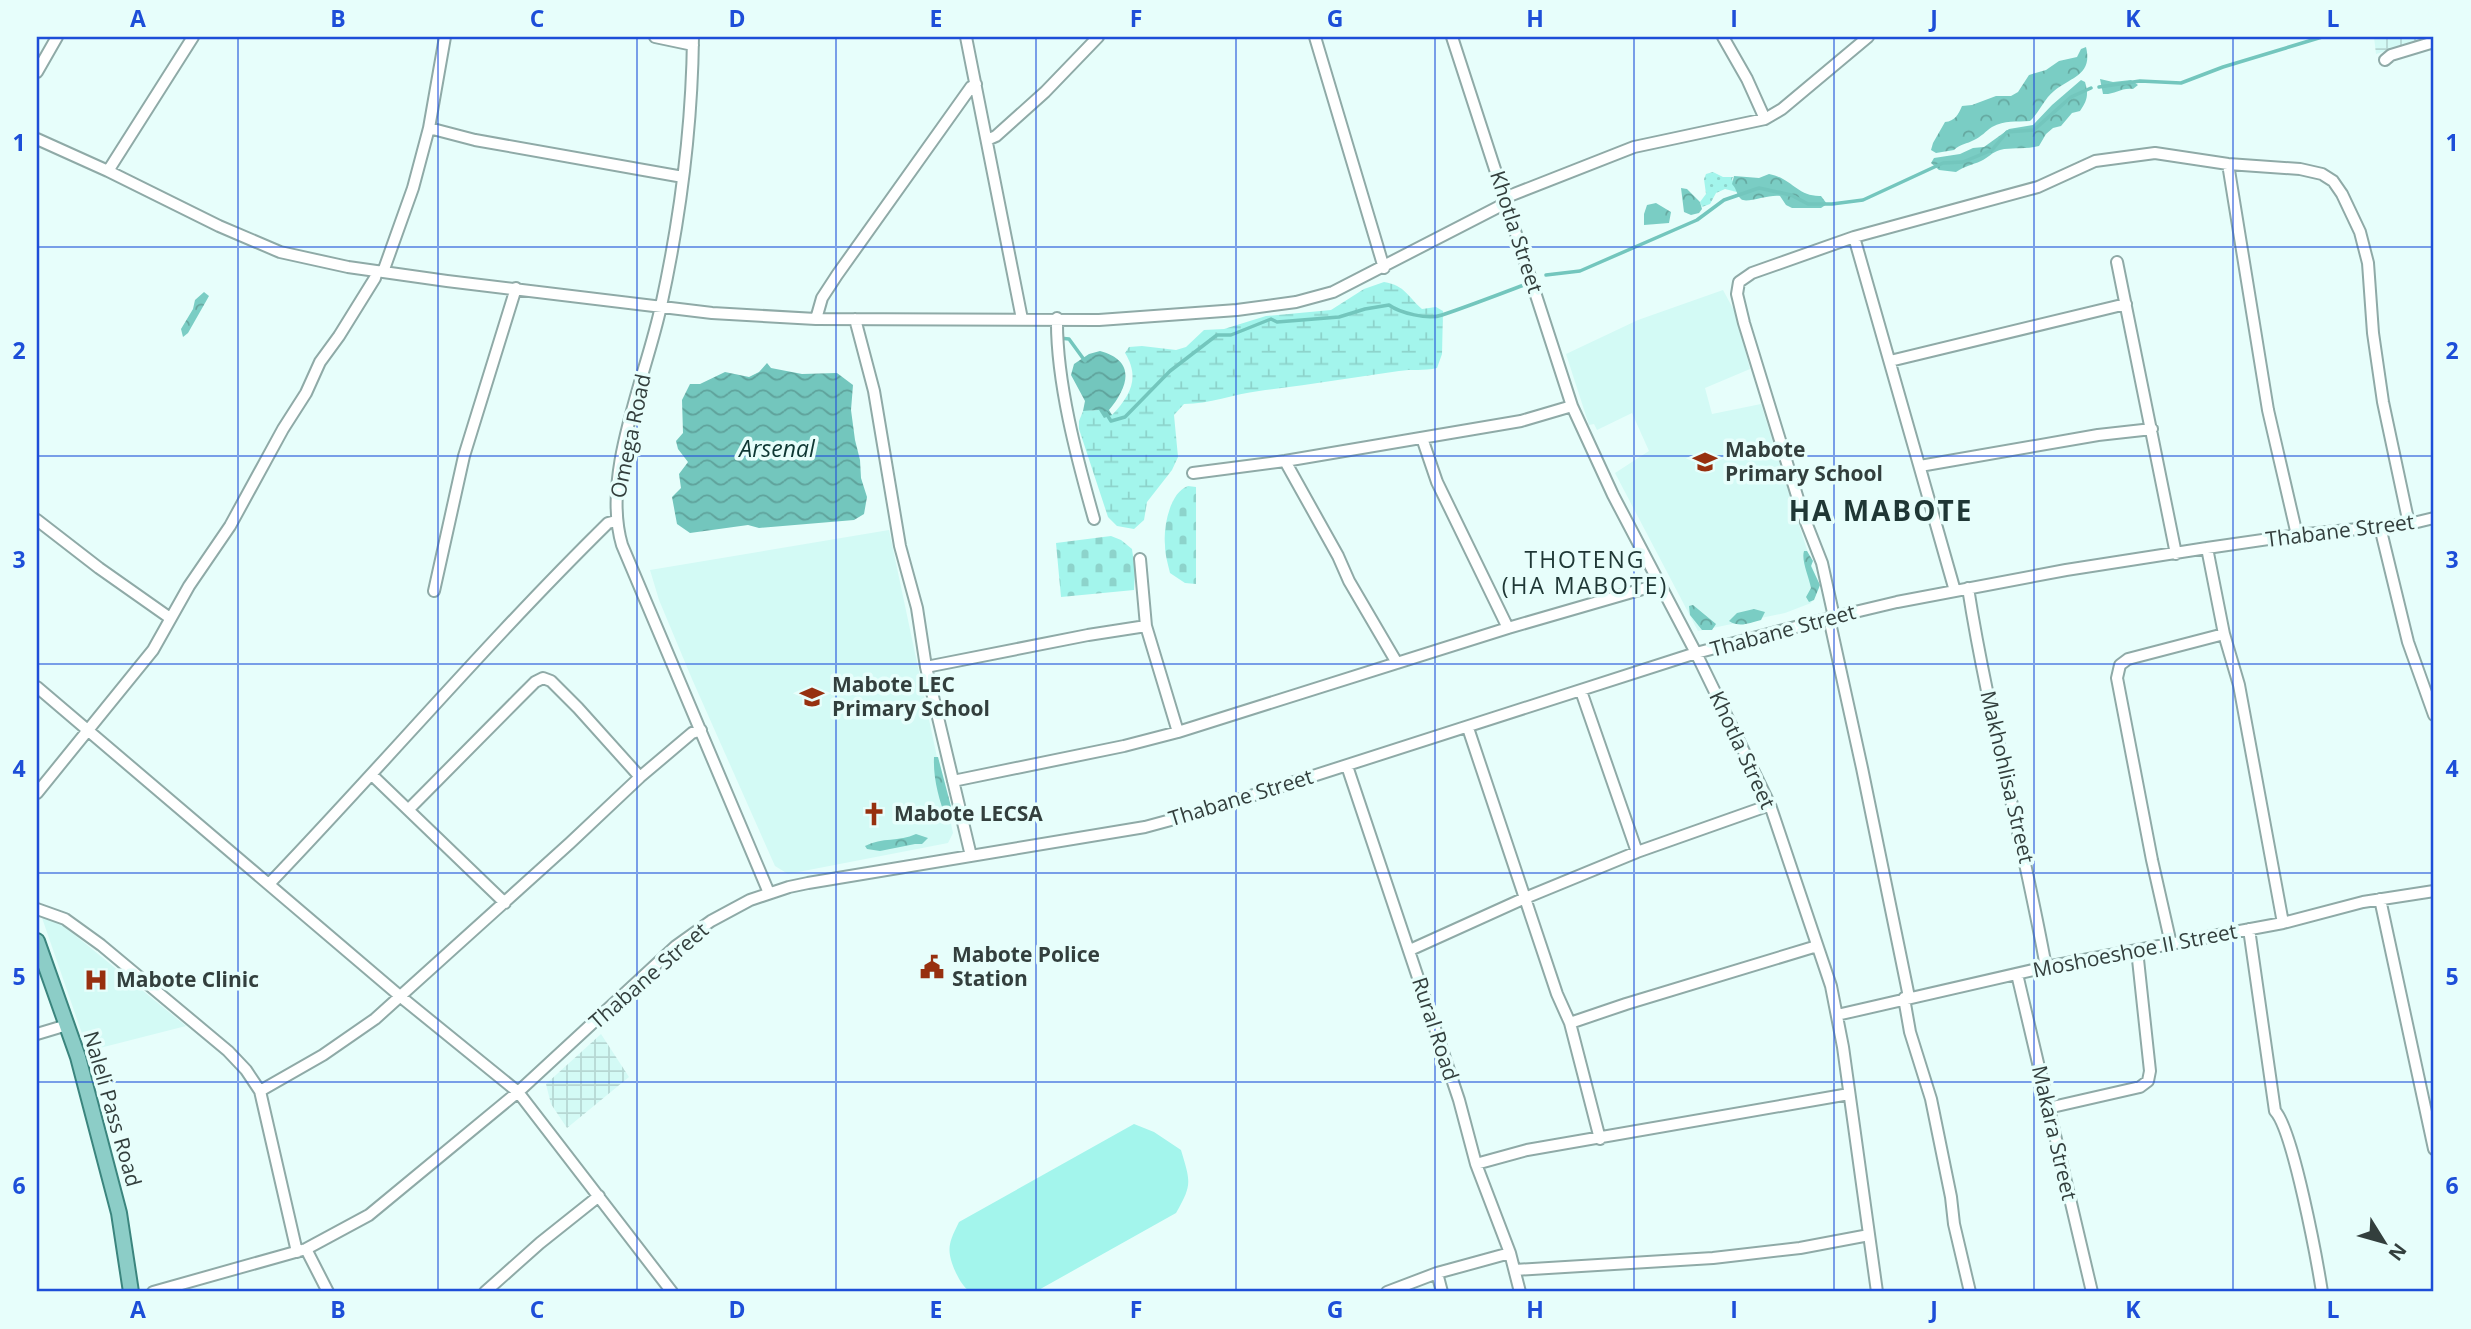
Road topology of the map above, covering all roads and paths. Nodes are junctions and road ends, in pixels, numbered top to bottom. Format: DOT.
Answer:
graph roads {
  1 [pos="57,37"];
  2 [pos="194,37"];
  3 [pos="444,37"];
  4 [pos="655,37"];
  5 [pos="966,37"];
  6 [pos="1098,37"];
  7 [pos="1315,37"];
  8 [pos="1452,37"];
  9 [pos="1723,37"];
  10 [pos="1868,37"];
  11 [pos="693,41"];
  12 [pos="2434,42"];
  13 [pos="2385,60"];
  14 [pos="37,72"];
  15 [pos="976,84"];
  16 [pos="1765,120"];
  17 [pos="429,128"];
  18 [pos="37,139"];
  19 [pos="987,140"];
  20 [pos="2228,164"];
  21 [pos="108,171"];
  22 [pos="683,177"];
  23 [pos="1505,201"];
  24 [pos="1854,237"];
  25 [pos="2117,262"];
  26 [pos="1384,268"];
  27 [pos="380,271"];
  28 [pos="516,288"];
  29 [pos="2126,304"];
  30 [pos="661,307"];
  31 [pos="816,318"];
  32 [pos="1057,318"];
  33 [pos="855,319"];
  34 [pos="1022,319"];
  35 [pos="1890,361"];
  36 [pos="1572,406"];
  37 [pos="2152,429"];
  38 [pos="1422,438"];
  39 [pos="1285,461"];
  40 [pos="1920,466"];
  41 [pos="1193,473"];
  42 [pos="2434,518"];
  43 [pos="1094,519"];
  44 [pos="37,520"];
  45 [pos="616,521"];
  46 [pos="2409,524"];
  47 [pos="2380,527"];
  48 [pos="2297,535"];
  49 [pos="2207,548"];
  50 [pos="2176,554"];
  51 [pos="1140,559"];
  52 [pos="1660,584"];
  53 [pos="1968,588"];
  54 [pos="434,591"];
  55 [pos="1955,591"];
  56 [pos="1831,617"];
  57 [pos="170,618"];
  58 [pos="1146,626"];
  59 [pos="1508,628"];
  60 [pos="2224,634"];
  61 [pos="1696,653"];
  62 [pos="1397,663"];
  63 [pos="926,667"];
  64 [pos="37,687"];
  65 [pos="1581,691"];
  66 [pos="2434,715"];
  67 [pos="1468,728"];
  68 [pos="701,730"];
  69 [pos="1178,732"];
  70 [pos="88,733"];
  71 [pos="1347,766"];
  72 [pos="372,775"];
  73 [pos="640,777"];
  74 [pos="953,781"];
  75 [pos="37,793"];
  76 [pos="1770,806"];
  77 [pos="409,809"];
  78 [pos="1637,852"];
  79 [pos="971,856"];
  80 [pos="269,884"];
  81 [pos="2434,891"];
  82 [pos="769,893"];
  83 [pos="1525,898"];
  84 [pos="2380,900"];
  85 [pos="505,902"];
  86 [pos="37,909"];
  87 [pos="2283,923"];
  88 [pos="2249,929"];
  89 [pos="37,941"];
  90 [pos="2171,944"];
  91 [pos="1817,946"];
  92 [pos="1410,950"];
  93 [pos="2137,950"];
  94 [pos="2046,967"];
  95 [pos="2017,974"];
  96 [pos="401,997"];
  97 [pos="1907,997"];
  98 [pos="1837,1015"];
  99 [pos="1570,1023"];
  100 [pos="66,1025"];
  101 [pos="37,1034"];
  102 [pos="260,1091"];
  103 [pos="518,1092"];
  104 [pos="1849,1094"];
  105 [pos="2048,1108"];
  106 [pos="1600,1139"];
  107 [pos="2434,1149"];
  108 [pos="1476,1164"];
  109 [pos="600,1196"];
  110 [pos="1869,1236"];
  111 [pos="302,1251"];
  112 [pos="1510,1253"];
  113 [pos="1515,1270"];
  114 [pos="1437,1273"];
  115 [pos="131,1292"];
  116 [pos="153,1292"];
  117 [pos="328,1292"];
  118 [pos="485,1292"];
  119 [pos="672,1292"];
  120 [pos="1387,1292"];
  121 [pos="1442,1292"];
  122 [pos="1520,1292"];
  123 [pos="1877,1292"];
  124 [pos="1970,1292"];
  125 [pos="2092,1292"];
  126 [pos="2322,1292"];
  1 -- 14 [label="street"];
  2 -- 21 [label="street"];
  3 -- 17 [label="street"];
  4 -- 11 [label="street"];
  5 -- 15 [label="street"];
  6 -- 19 [label="street"];
  7 -- 26 [label="street"];
  8 -- 23 [label="street, Khotla Street"];
  9 -- 16 [label="street"];
  10 -- 16 [label="street"];
  11 -- 22 [label="street, Omega Road"];
  12 -- 13 [label="street"];
  15 -- 19 [label="street"];
  15 -- 31 [label="street"];
  16 -- 23 [label="street"];
  17 -- 22 [label="street"];
  17 -- 27 [label="street"];
  18 -- 21 [label="street"];
  19 -- 34 [label="street"];
  20 -- 24 [label="street"];
  20 -- 46 [label="street"];
  20 -- 48 [label="street"];
  21 -- 27 [label="street"];
  22 -- 30 [label="street, Omega Road"];
  23 -- 26 [label="street"];
  23 -- 36 [label="street, Khotla Street"];
  24 -- 35 [label="street"];
  24 -- 56 [label="street"];
  25 -- 29 [label="street"];
  26 -- 32 [label="street"];
  27 -- 28 [label="street"];
  27 -- 57 [label="street"];
  28 -- 30 [label="street"];
  28 -- 54 [label="street"];
  29 -- 35 [label="street"];
  29 -- 37 [label="street"];
  30 -- 31 [label="street"];
  30 -- 45 [label="street, Omega Road"];
  31 -- 33 [label="street"];
  32 -- 34 [label="street"];
  32 -- 43 [label="street"];
  33 -- 34 [label="street"];
  33 -- 63 [label="street"];
  35 -- 40 [label="street"];
  36 -- 38 [label="street"];
  36 -- 52 [label="street, Khotla Street"];
  37 -- 40 [label="street"];
  37 -- 50 [label="street"];
  38 -- 39 [label="street"];
  38 -- 59 [label="street"];
  39 -- 41 [label="street"];
  39 -- 62 [label="street"];
  40 -- 55 [label="street"];
  42 -- 46 [label="street, Thabane Street"];
  44 -- 57 [label="street"];
  45 -- 68 [label="street, Omega Road"];
  45 -- 72 [label="street"];
  46 -- 47 [label="street, Thabane Street"];
  47 -- 48 [label="street, Thabane Street"];
  47 -- 66 [label="street"];
  48 -- 49 [label="street, Thabane Street"];
  49 -- 50 [label="street, Thabane Street"];
  49 -- 60 [label="street"];
  50 -- 53 [label="street, Thabane Street"];
  51 -- 58 [label="street"];
  52 -- 59 [label="street"];
  52 -- 61 [label="street, Khotla Street"];
  53 -- 55 [label="street, Thabane Street"];
  53 -- 94 [label="street, Makhohlisa Street"];
  55 -- 56 [label="street, Thabane Street"];
  56 -- 61 [label="street, Thabane Street"];
  56 -- 97 [label="street"];
  57 -- 70 [label="street"];
  58 -- 63 [label="street"];
  58 -- 69 [label="street"];
  59 -- 62 [label="street"];
  60 -- 87 [label="street"];
  60 -- 90 [label="street"];
  61 -- 65 [label="street, Thabane Street"];
  61 -- 76 [label="street, Khotla Street"];
  62 -- 69 [label="street"];
  63 -- 74 [label="street"];
  64 -- 70 [label="street"];
  65 -- 67 [label="street, Thabane Street"];
  65 -- 78 [label="street"];
  67 -- 71 [label="street, Thabane Street"];
  67 -- 83 [label="street"];
  68 -- 73 [label="street"];
  68 -- 82 [label="street, Omega Road"];
  69 -- 74 [label="street"];
  70 -- 75 [label="street"];
  70 -- 80 [label="street"];
  71 -- 79 [label="street, Thabane Street"];
  71 -- 92 [label="street, Rural Road"];
  72 -- 77 [label="street"];
  72 -- 80 [label="street"];
  73 -- 77 [label="street"];
  73 -- 85 [label="street"];
  74 -- 79 [label="street"];
  76 -- 78 [label="street"];
  76 -- 91 [label="street, Khotla Street"];
  77 -- 85 [label="street"];
  78 -- 83 [label="street"];
  79 -- 82 [label="street, Thabane Street"];
  80 -- 96 [label="street"];
  81 -- 84 [label="street, Moshoeshoe II Street"];
  82 -- 103 [label="street, Thabane Street"];
  83 -- 92 [label="street"];
  83 -- 99 [label="street"];
  84 -- 87 [label="street, Moshoeshoe II Street"];
  84 -- 107 [label="street"];
  85 -- 96 [label="street"];
  86 -- 102 [label="street"];
  87 -- 88 [label="street, Moshoeshoe II Street"];
  88 -- 90 [label="street, Moshoeshoe II Street"];
  88 -- 126 [label="street"];
  89 -- 100 [label="main road, Naleli Pass Road"];
  90 -- 93 [label="street, Moshoeshoe II Street"];
  91 -- 98 [label="street, Khotla Street"];
  91 -- 99 [label="street"];
  92 -- 108 [label="street, Rural Road"];
  93 -- 94 [label="street, Moshoeshoe II Street"];
  93 -- 105 [label="street"];
  94 -- 95 [label="street, Moshoeshoe II Street"];
  95 -- 97 [label="street, Moshoeshoe II Street"];
  95 -- 105 [label="street, Makara Street"];
  96 -- 102 [label="street"];
  96 -- 103 [label="street"];
  97 -- 98 [label="street, Moshoeshoe II Street"];
  97 -- 124 [label="street"];
  98 -- 104 [label="street, Khotla Street"];
  99 -- 106 [label="street"];
  100 -- 101 [label="street"];
  100 -- 115 [label="main road, Naleli Pass Road"];
  102 -- 111 [label="street"];
  103 -- 109 [label="street"];
  103 -- 111 [label="street, Thabane Street"];
  104 -- 106 [label="street"];
  104 -- 110 [label="street, Khotla Street"];
  105 -- 125 [label="street, Makara Street"];
  106 -- 108 [label="street"];
  108 -- 112 [label="street, Rural Road"];
  109 -- 118 [label="street"];
  109 -- 119 [label="street"];
  110 -- 113 [label="street"];
  110 -- 123 [label="street, Khotla Street"];
  111 -- 116 [label="street, Thabane Street"];
  111 -- 117 [label="street"];
  112 -- 113 [label="street, Rural Road"];
  112 -- 114 [label="street"];
  113 -- 122 [label="street, Rural Road"];
  114 -- 120 [label="street"];
  114 -- 121 [label="street"];
}
